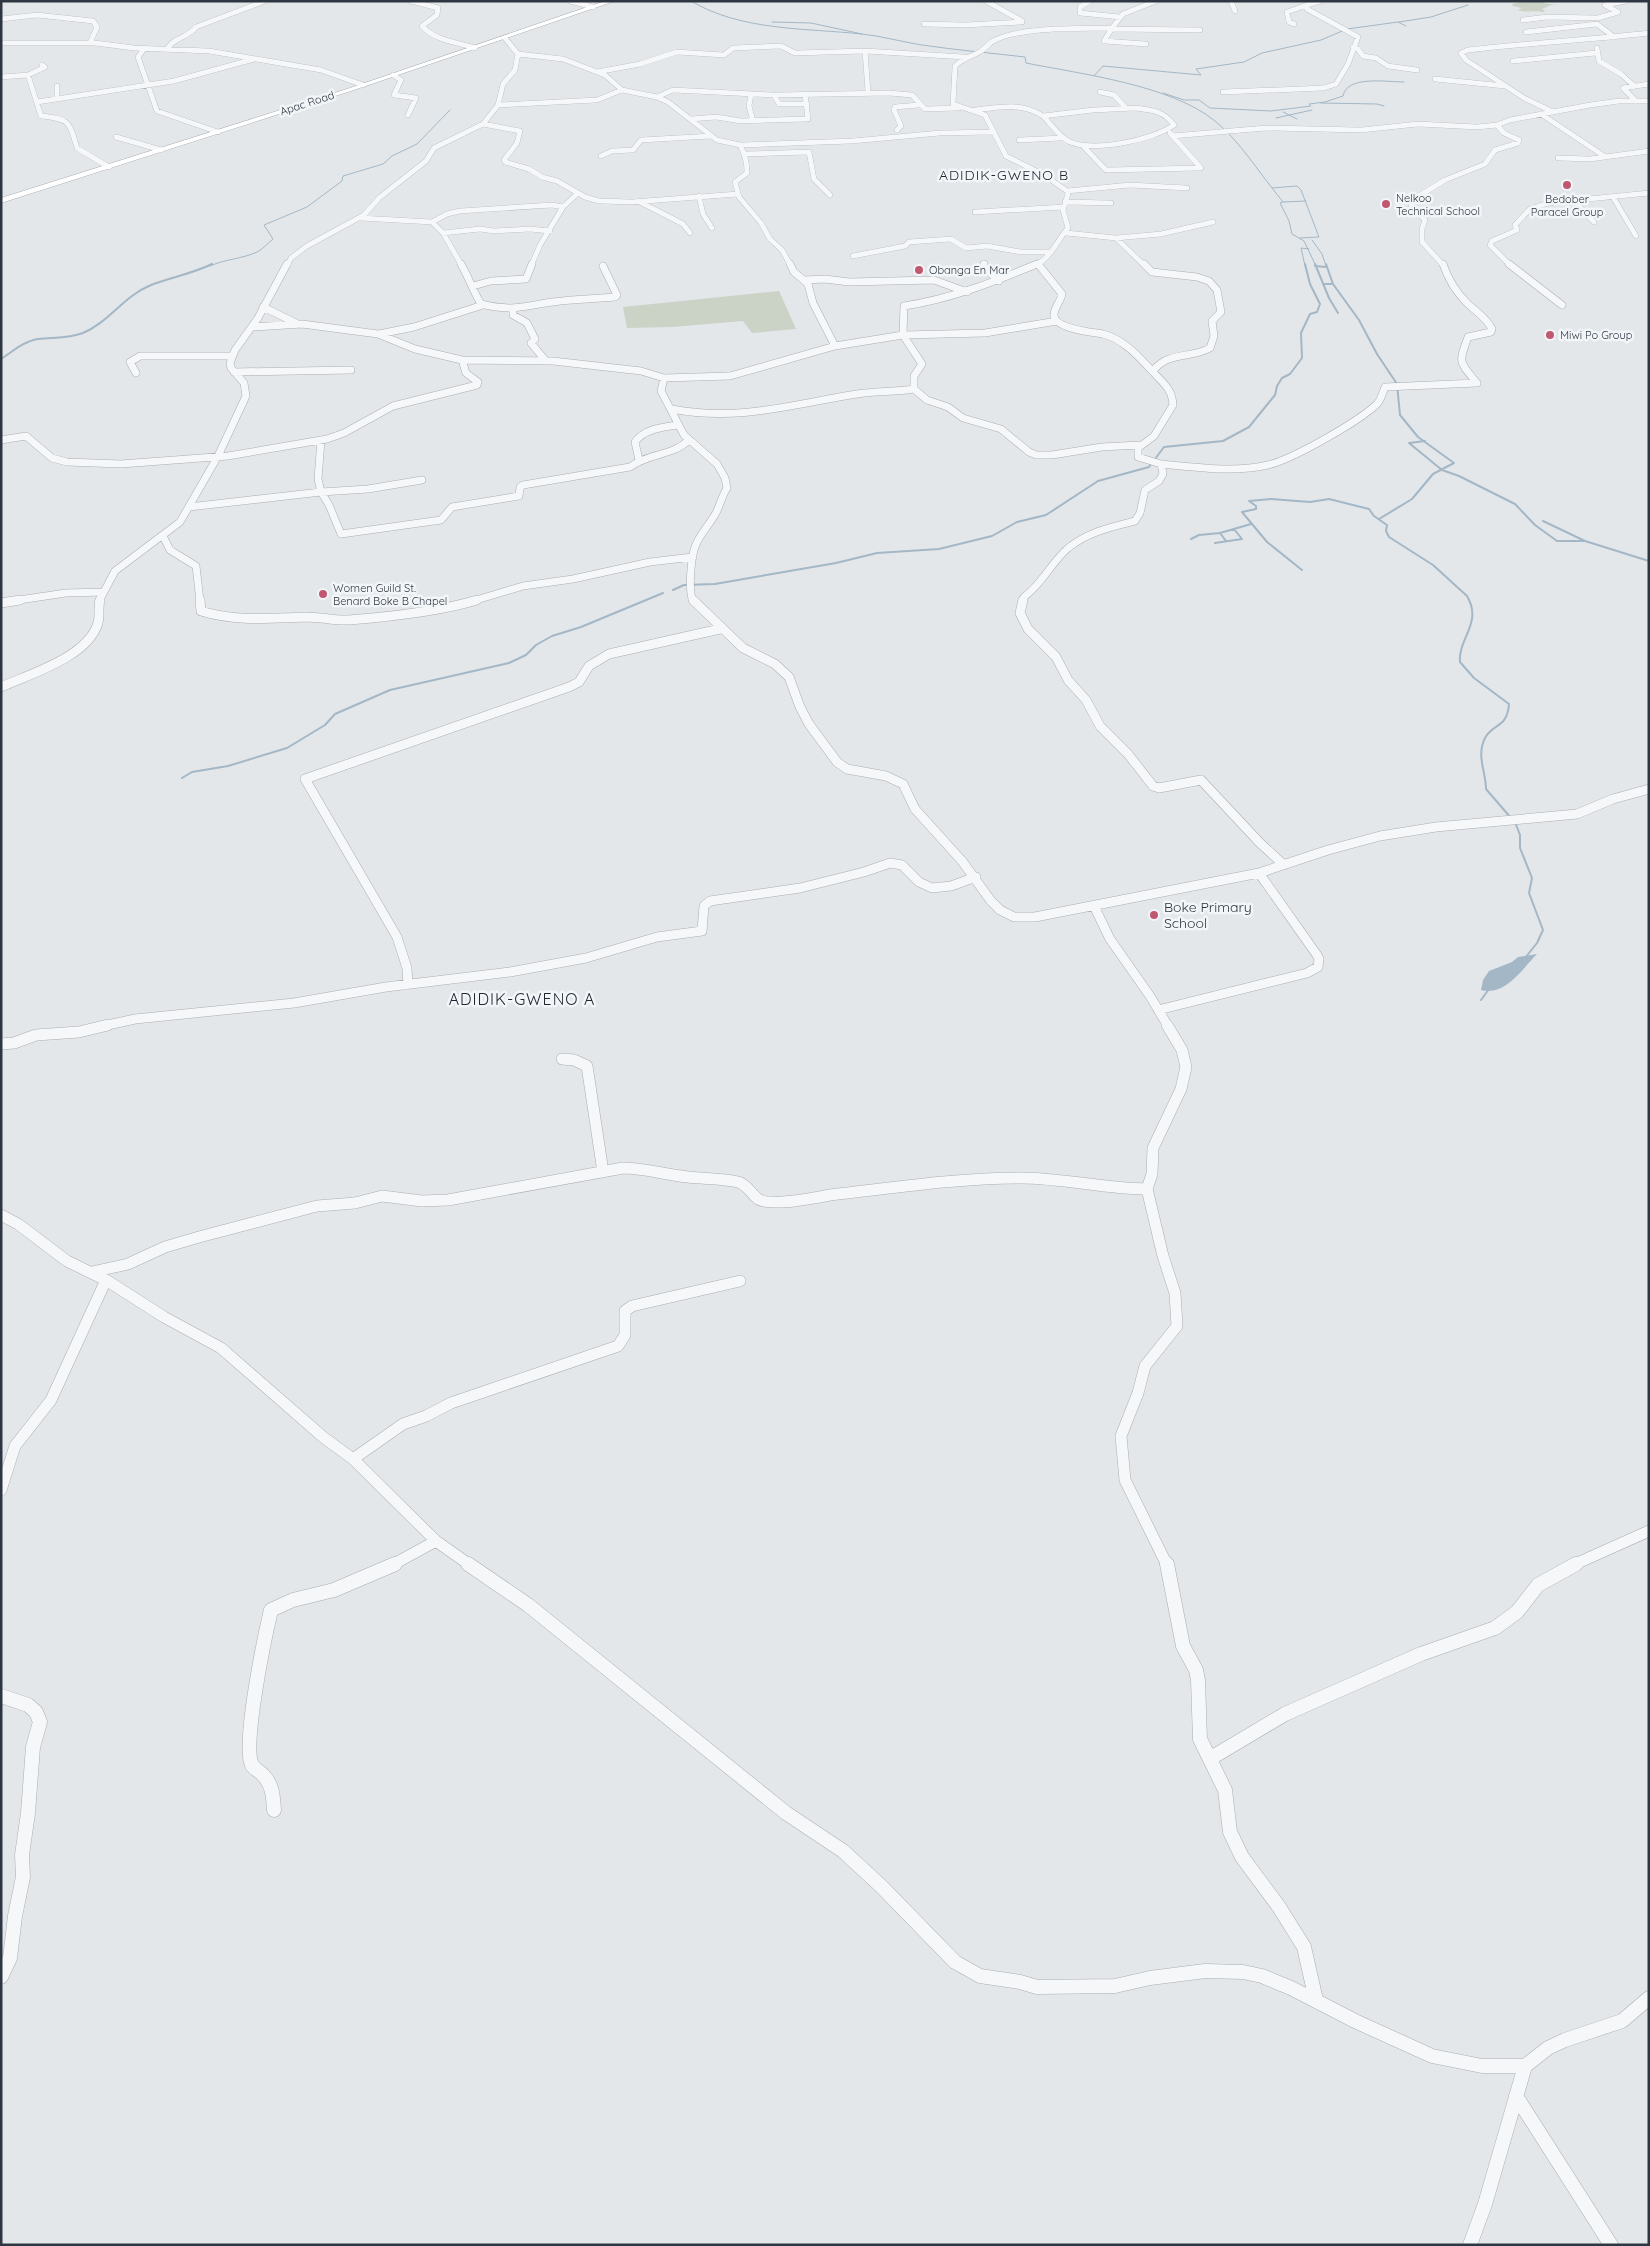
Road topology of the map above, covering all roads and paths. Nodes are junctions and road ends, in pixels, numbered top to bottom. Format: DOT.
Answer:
graph roads {
  1 [pos="265,1"];
  2 [pos="411,1"];
  3 [pos="570,1"];
  4 [pos="612,1"];
  5 [pos="986,1"];
  6 [pos="1090,1"];
  7 [pos="1156,1"];
  8 [pos="1231,1"];
  9 [pos="1320,1"];
  10 [pos="1626,1"];
  11 [pos="1307,5"];
  12 [pos="592,7"];
  13 [pos="1234,11"];
  14 [pos="1120,17"];
  15 [pos="1,19"];
  16 [pos="1523,20"];
  17 [pos="1022,22"];
  18 [pos="924,24"];
  19 [pos="1294,24"];
  20 [pos="1112,28"];
  21 [pos="1040,30"];
  22 [pos="1137,30"];
  23 [pos="1200,30"];
  24 [pos="1526,32"];
  25 [pos="1649,33"];
  26 [pos="1614,37"];
  27 [pos="505,38"];
  28 [pos="1137,39"];
  29 [pos="1602,39"];
  30 [pos="1,43"];
  31 [pos="90,43"];
  32 [pos="1146,44"];
  33 [pos="1354,47"];
  34 [pos="475,48"];
  35 [pos="144,49"];
  36 [pos="167,50"];
  37 [pos="865,51"];
  38 [pos="1596,53"];
  39 [pos="518,54"];
  40 [pos="965,57"];
  41 [pos="255,58"];
  42 [pos="1513,61"];
  43 [pos="640,64"];
  44 [pos="42,65"];
  45 [pos="1417,70"];
  46 [pos="596,72"];
  47 [pos="28,75"];
  48 [pos="393,75"];
  49 [pos="1,77"];
  50 [pos="610,78"];
  51 [pos="1435,79"];
  52 [pos="1649,84"];
  53 [pos="363,85"];
  54 [pos="1633,85"];
  55 [pos="57,86"];
  56 [pos="149,86"];
  57 [pos="1506,86"];
  58 [pos="622,90"];
  59 [pos="868,92"];
  60 [pos="1100,92"];
  61 [pos="1224,92"];
  62 [pos="750,94"];
  63 [pos="805,94"];
  64 [pos="774,95"];
  65 [pos="657,97"];
  66 [pos="57,99"];
  67 [pos="1636,101"];
  68 [pos="38,102"];
  69 [pos="1649,102"];
  70 [pos="807,104"];
  71 [pos="919,105"];
  72 [pos="498,106"];
  73 [pos="959,108"];
  74 [pos="1126,108"];
  75 [pos="973,110"];
  76 [pos="1553,112"];
  77 [pos="1541,114"];
  78 [pos="408,115"];
  79 [pos="1043,116"];
  80 [pos="691,119"];
  81 [pos="753,121"];
  82 [pos="483,124"];
  83 [pos="1497,125"];
  84 [pos="897,130"];
  85 [pos="1169,130"];
  86 [pos="218,132"];
  87 [pos="993,132"];
  88 [pos="711,136"];
  89 [pos="1172,136"];
  90 [pos="116,137"];
  91 [pos="1062,138"];
  92 [pos="1019,140"];
  93 [pos="740,145"];
  94 [pos="1084,147"];
  95 [pos="161,150"];
  96 [pos="1649,151"];
  97 [pos="745,154"];
  98 [pos="601,156"];
  99 [pos="1604,156"];
  100 [pos="1558,158"];
  101 [pos="109,167"];
  102 [pos="1111,171"];
  103 [pos="1130,185"];
  104 [pos="1187,188"];
  105 [pos="1067,191"];
  106 [pos="578,193"];
  107 [pos="1649,193"];
  108 [pos="738,194"];
  109 [pos="699,196"];
  110 [pos="830,196"];
  111 [pos="1613,197"];
  112 [pos="1573,200"];
  113 [pos="1,201"];
  114 [pos="638,201"];
  115 [pos="1111,203"];
  116 [pos="1065,204"];
  117 [pos="563,207"];
  118 [pos="975,212"];
  119 [pos="360,218"];
  120 [pos="432,222"];
  121 [pos="1213,222"];
  122 [pos="1594,222"];
  123 [pos="712,228"];
  124 [pos="550,231"];
  125 [pos="443,233"];
  126 [pos="690,233"];
  127 [pos="1066,233"];
  128 [pos="1636,236"];
  129 [pos="1116,238"];
  130 [pos="1051,252"];
  131 [pos="853,256"];
  132 [pos="984,262"];
  133 [pos="1038,264"];
  134 [pos="604,266"];
  135 [pos="805,280"];
  136 [pos="1000,281"];
  137 [pos="473,286"];
  138 [pos="967,292"];
  139 [pos="484,305"];
  140 [pos="1562,305"];
  141 [pos="263,307"];
  142 [pos="513,310"];
  143 [pos="1057,321"];
  144 [pos="302,324"];
  145 [pos="252,327"];
  146 [pos="378,334"];
  147 [pos="904,335"];
  148 [pos="835,346"];
  149 [pos="232,356"];
  150 [pos="462,360"];
  151 [pos="545,360"];
  152 [pos="351,370"];
  153 [pos="1153,371"];
  154 [pos="234,372"];
  155 [pos="136,373"];
  156 [pos="664,378"];
  157 [pos="914,390"];
  158 [pos="672,409"];
  159 [pos="678,425"];
  160 [pos="1,440"];
  161 [pos="321,440"];
  162 [pos="689,440"];
  163 [pos="1140,445"];
  164 [pos="218,456"];
  165 [pos="639,460"];
  166 [pos="1161,464"];
  167 [pos="422,480"];
  168 [pos="320,492"];
  169 [pos="188,507"];
  170 [pos="163,536"];
  171 [pos="693,557"];
  172 [pos="104,592"];
  173 [pos="1,604"];
  174 [pos="720,629"];
  175 [pos="1,688"];
  176 [pos="1649,790"];
  177 [pos="1284,866"];
  178 [pos="1260,873"];
  179 [pos="976,877"];
  180 [pos="1094,906"];
  181 [pos="408,985"];
  182 [pos="1158,1010"];
  183 [pos="1,1044"];
  184 [pos="562,1059"];
  185 [pos="603,1172"];
  186 [pos="1147,1190"];
  187 [pos="1,1215"];
  188 [pos="92,1272"];
  189 [pos="106,1280"];
  190 [pos="740,1281"];
  191 [pos="353,1459"];
  192 [pos="1,1490"];
  193 [pos="1649,1531"];
  194 [pos="436,1541"];
  195 [pos="1,1696"];
  196 [pos="1211,1758"];
  197 [pos="274,1810"];
  198 [pos="1,1976"];
  199 [pos="1649,1998"];
  200 [pos="1316,2000"];
  201 [pos="1525,2066"];
  202 [pos="1516,2096"];
  203 [pos="1470,2245"];
  204 [pos="1611,2245"];
  1 -- 36 [label="street"];
  2 -- 34 [label="street"];
  3 -- 12 [label="street"];
  4 -- 12 [label="main road, Apac Road"];
  5 -- 17 [label="street"];
  6 -- 14 [label="street"];
  7 -- 14 [label="street"];
  8 -- 13 [label="street"];
  9 -- 11 [label="street"];
  10 -- 16 [label="street"];
  11 -- 19 [label="street"];
  11 -- 33 [label="street"];
  12 -- 27 [label="main road, Apac Road"];
  14 -- 20 [label="street"];
  15 -- 31 [label="street"];
  17 -- 18 [label="street"];
  17 -- 21 [label="street"];
  20 -- 21 [label="street"];
  20 -- 22 [label="street"];
  20 -- 32 [label="street"];
  21 -- 40 [label="street"];
  22 -- 23 [label="street"];
  22 -- 28 [label="street"];
  24 -- 26 [label="street"];
  25 -- 26 [label="street"];
  26 -- 29 [label="street"];
  27 -- 34 [label="main road, Apac Road"];
  27 -- 39 [label="street"];
  29 -- 38 [label="street"];
  29 -- 57 [label="street"];
  30 -- 31 [label="street"];
  31 -- 35 [label="street"];
  33 -- 45 [label="street"];
  33 -- 61 [label="street"];
  34 -- 48 [label="main road, Apac Road"];
  35 -- 36 [label="street"];
  35 -- 56 [label="street"];
  36 -- 41 [label="street"];
  37 -- 40 [label="street"];
  37 -- 43 [label="street"];
  37 -- 59 [label="street"];
  38 -- 42 [label="street"];
  38 -- 54 [label="street"];
  39 -- 46 [label="street"];
  39 -- 72 [label="street"];
  40 -- 73 [label="street"];
  41 -- 53 [label="street"];
  41 -- 56 [label="street"];
  43 -- 46 [label="street"];
  43 -- 50 [label="street"];
  44 -- 47 [label="street"];
  46 -- 50 [label="street"];
  47 -- 49 [label="street"];
  47 -- 68 [label="street"];
  48 -- 53 [label="main road, Apac Road"];
  48 -- 78 [label="street"];
  50 -- 58 [label="street"];
  51 -- 57 [label="street"];
  52 -- 54 [label="street"];
  53 -- 86 [label="main road, Apac Road"];
  54 -- 67 [label="street"];
  55 -- 66 [label="street"];
  56 -- 66 [label="street"];
  56 -- 86 [label="street"];
  57 -- 76 [label="street"];
  58 -- 65 [label="street"];
  58 -- 72 [label="street"];
  59 -- 63 [label="street"];
  59 -- 71 [label="street"];
  60 -- 74 [label="street"];
  62 -- 64 [label="street"];
  62 -- 65 [label="street"];
  62 -- 81 [label="street"];
  63 -- 64 [label="street"];
  63 -- 70 [label="street"];
  64 -- 70 [label="street"];
  65 -- 80 [label="street"];
  66 -- 68 [label="street"];
  67 -- 69 [label="street"];
  67 -- 76 [label="street"];
  68 -- 101 [label="street"];
  70 -- 81 [label="street"];
  71 -- 73 [label="street"];
  71 -- 84 [label="street"];
  72 -- 82 [label="street"];
  73 -- 75 [label="street"];
  74 -- 79 [label="street"];
  74 -- 85 [label="street"];
  75 -- 79 [label="street"];
  75 -- 87 [label="street"];
  76 -- 77 [label="street"];
  77 -- 83 [label="street"];
  77 -- 99 [label="street"];
  79 -- 91 [label="street"];
  80 -- 81 [label="street"];
  80 -- 88 [label="street"];
  82 -- 106 [label="street"];
  82 -- 119 [label="street"];
  83 -- 89 [label="street"];
  83 -- 166 [label="street"];
  85 -- 89 [label="street"];
  85 -- 94 [label="street"];
  86 -- 95 [label="main road, Apac Road"];
  87 -- 93 [label="street"];
  87 -- 105 [label="street"];
  88 -- 93 [label="street"];
  88 -- 98 [label="street"];
  89 -- 102 [label="street"];
  90 -- 95 [label="street"];
  91 -- 92 [label="street"];
  91 -- 94 [label="street"];
  93 -- 97 [label="street"];
  94 -- 102 [label="street"];
  95 -- 101 [label="main road, Apac Road"];
  96 -- 99 [label="street"];
  97 -- 108 [label="street"];
  97 -- 110 [label="street"];
  99 -- 100 [label="street"];
  101 -- 113 [label="main road, Apac Road"];
  102 -- 103 [label="street"];
  103 -- 104 [label="street"];
  103 -- 105 [label="street"];
  105 -- 116 [label="street"];
  106 -- 114 [label="street"];
  106 -- 117 [label="street"];
  107 -- 111 [label="street"];
  108 -- 109 [label="street"];
  108 -- 135 [label="street"];
  109 -- 114 [label="street"];
  109 -- 123 [label="street"];
  111 -- 112 [label="street"];
  111 -- 128 [label="street"];
  112 -- 122 [label="street"];
  112 -- 140 [label="street"];
  114 -- 126 [label="street"];
  115 -- 116 [label="street"];
  116 -- 118 [label="street"];
  116 -- 127 [label="street"];
  117 -- 120 [label="street"];
  117 -- 124 [label="street"];
  119 -- 120 [label="street"];
  119 -- 141 [label="street"];
  120 -- 125 [label="street"];
  121 -- 129 [label="street"];
  124 -- 125 [label="street"];
  124 -- 137 [label="street"];
  125 -- 137 [label="street"];
  127 -- 129 [label="street"];
  127 -- 130 [label="street"];
  129 -- 153 [label="street"];
  130 -- 131 [label="street"];
  130 -- 133 [label="street"];
  132 -- 136 [label="street"];
  133 -- 136 [label="street"];
  133 -- 143 [label="street"];
  134 -- 142 [label="street"];
  135 -- 138 [label="street"];
  135 -- 148 [label="street"];
  136 -- 138 [label="street"];
  137 -- 139 [label="street"];
  138 -- 147 [label="street"];
  139 -- 142 [label="street"];
  139 -- 146 [label="street"];
  141 -- 144 [label="street"];
  141 -- 145 [label="street"];
  142 -- 151 [label="street"];
  143 -- 147 [label="street"];
  143 -- 153 [label="street"];
  144 -- 145 [label="street"];
  144 -- 146 [label="street"];
  145 -- 149 [label="street"];
  146 -- 150 [label="street"];
  147 -- 148 [label="street"];
  147 -- 157 [label="street"];
  148 -- 156 [label="street"];
  149 -- 154 [label="street"];
  149 -- 155 [label="street"];
  150 -- 151 [label="street"];
  150 -- 161 [label="street"];
  151 -- 156 [label="street"];
  152 -- 154 [label="street"];
  153 -- 163 [label="street"];
  154 -- 164 [label="street"];
  156 -- 158 [label="street"];
  157 -- 158 [label="street"];
  157 -- 163 [label="street"];
  158 -- 159 [label="street"];
  159 -- 162 [label="street"];
  159 -- 165 [label="street"];
  160 -- 164 [label="street"];
  161 -- 164 [label="street"];
  161 -- 168 [label="street"];
  162 -- 165 [label="street"];
  162 -- 171 [label="street"];
  163 -- 166 [label="street"];
  164 -- 169 [label="street"];
  165 -- 168 [label="street"];
  166 -- 177 [label="street"];
  167 -- 168 [label="street"];
  168 -- 169 [label="street"];
  169 -- 170 [label="street"];
  170 -- 171 [label="street"];
  170 -- 172 [label="street"];
  171 -- 174 [label="street"];
  172 -- 173 [label="street"];
  172 -- 175 [label="street"];
  174 -- 179 [label="street"];
  174 -- 181 [label="street"];
  176 -- 177 [label="street"];
  177 -- 178 [label="street"];
  178 -- 180 [label="street"];
  178 -- 182 [label="street"];
  179 -- 180 [label="street"];
  179 -- 181 [label="street"];
  180 -- 182 [label="street"];
  181 -- 183 [label="street"];
  182 -- 186 [label="street"];
  184 -- 185 [label="street"];
  185 -- 186 [label="street"];
  185 -- 188 [label="street"];
  186 -- 196 [label="street"];
  187 -- 188 [label="street"];
  188 -- 189 [label="street"];
  189 -- 191 [label="street"];
  189 -- 192 [label="street"];
  190 -- 191 [label="street"];
  191 -- 194 [label="street"];
  193 -- 196 [label="street"];
  194 -- 197 [label="street"];
  194 -- 200 [label="street"];
  195 -- 198 [label="street"];
  196 -- 200 [label="street"];
  199 -- 201 [label="street"];
  200 -- 201 [label="street"];
  201 -- 202 [label="street"];
  202 -- 203 [label="street"];
  202 -- 204 [label="street"];
}
